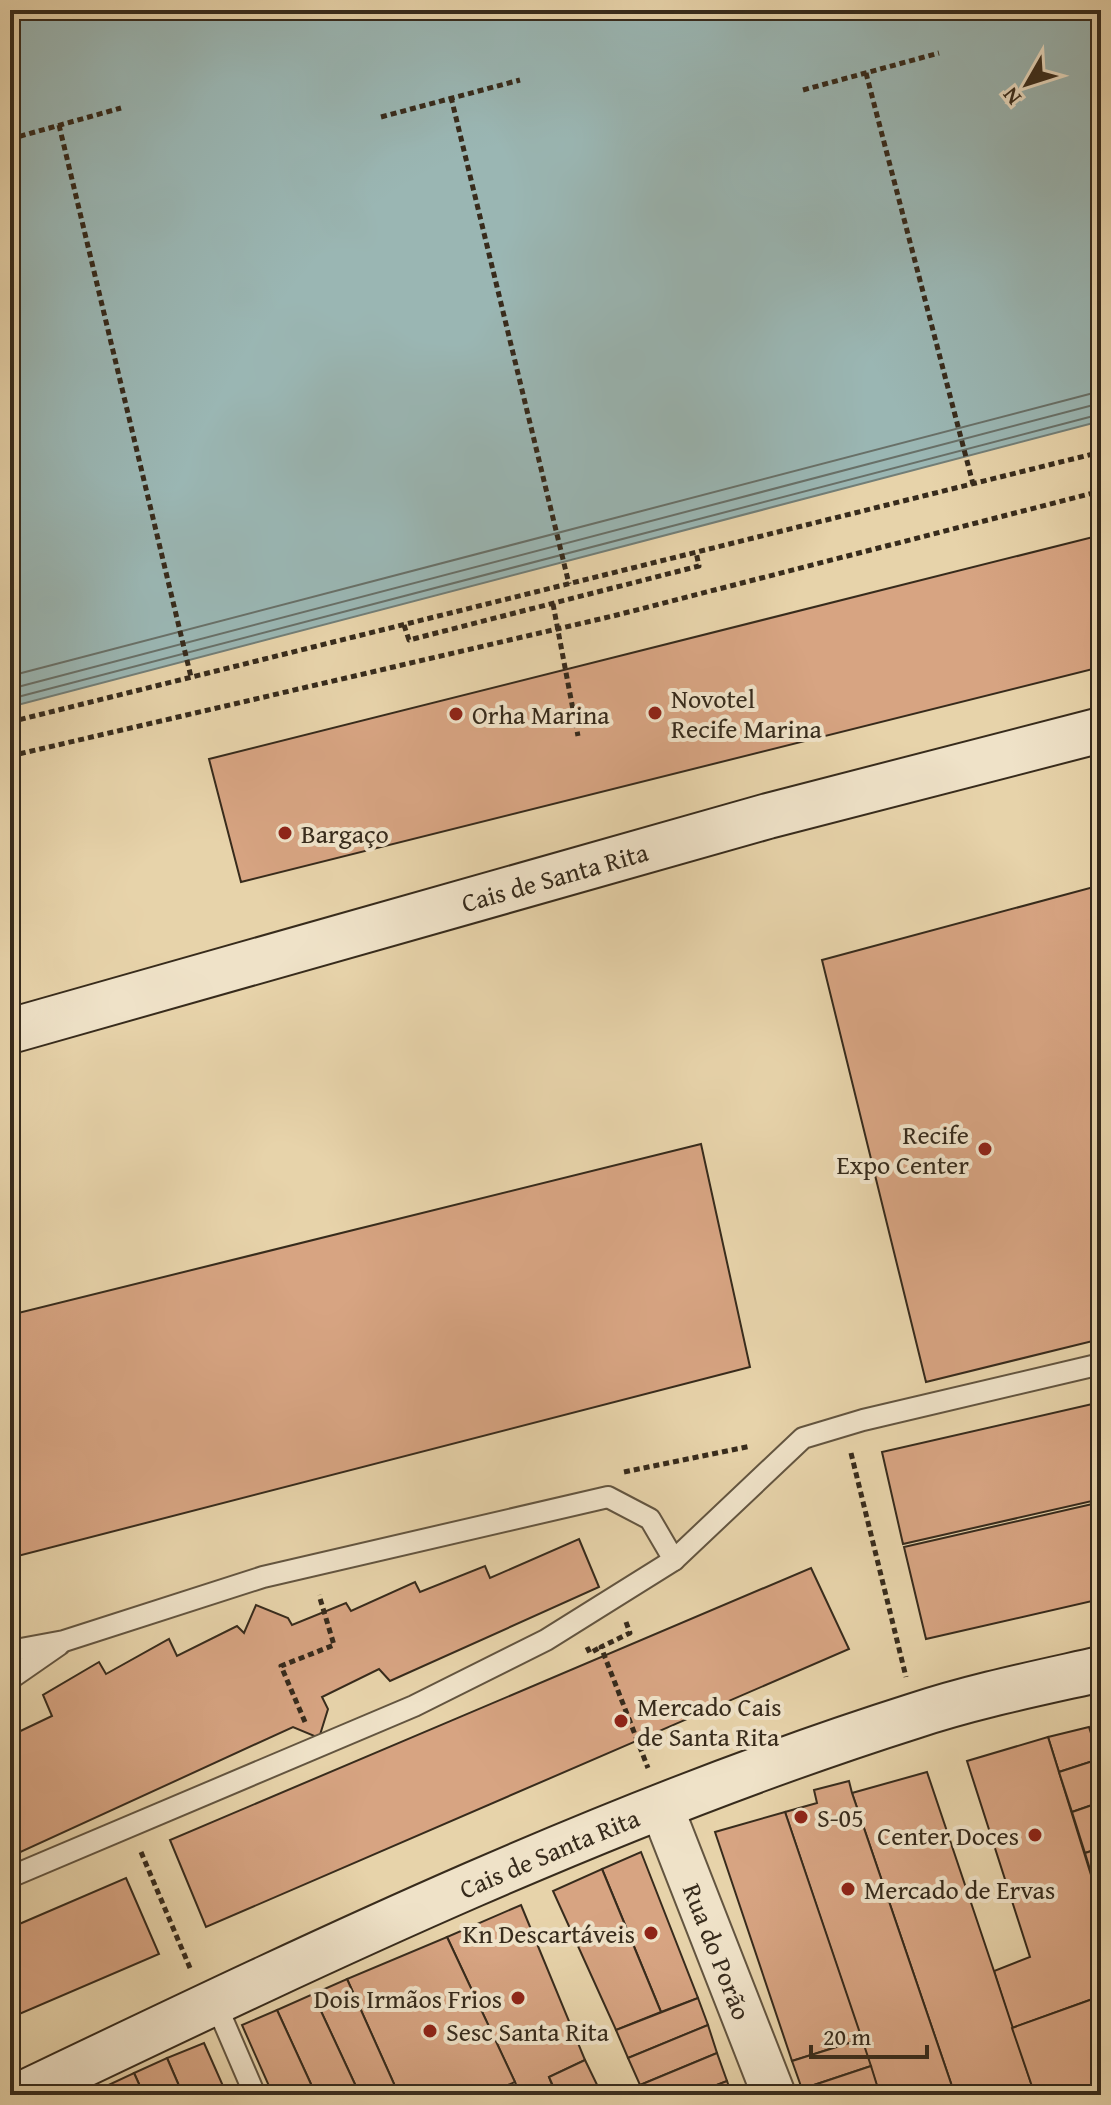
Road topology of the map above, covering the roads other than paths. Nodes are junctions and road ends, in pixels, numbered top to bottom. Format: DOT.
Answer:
graph roads {
  1 [pos="1101,730"];
  2 [pos="10,1031"];
  3 [pos="1101,1364"];
  4 [pos="674,1560"];
  5 [pos="64,1641"];
  6 [pos="10,1651"];
  7 [pos="1101,1669"];
  8 [pos="10,1679"];
  9 [pos="661,1806"];
  10 [pos="10,1877"];
  11 [pos="210,2004"];
  12 [pos="20,2095"];
  13 [pos="255,2095"];
  14 [pos="774,2095"];
  1 -- 2 [label="main road, Cais de Santa Rita"];
  3 -- 4 [label="lane"];
  4 -- 5 [label="lane"];
  4 -- 10 [label="lane"];
  5 -- 6 [label="lane"];
  5 -- 8 [label="lane"];
  7 -- 9 [label="main road, Cais de Santa Rita"];
  9 -- 11 [label="main road, Cais de Santa Rita"];
  9 -- 14 [label="street, Rua do Porão"];
  11 -- 12 [label="main road, Cais de Santa Rita"];
  11 -- 13 [label="lane"];
}
